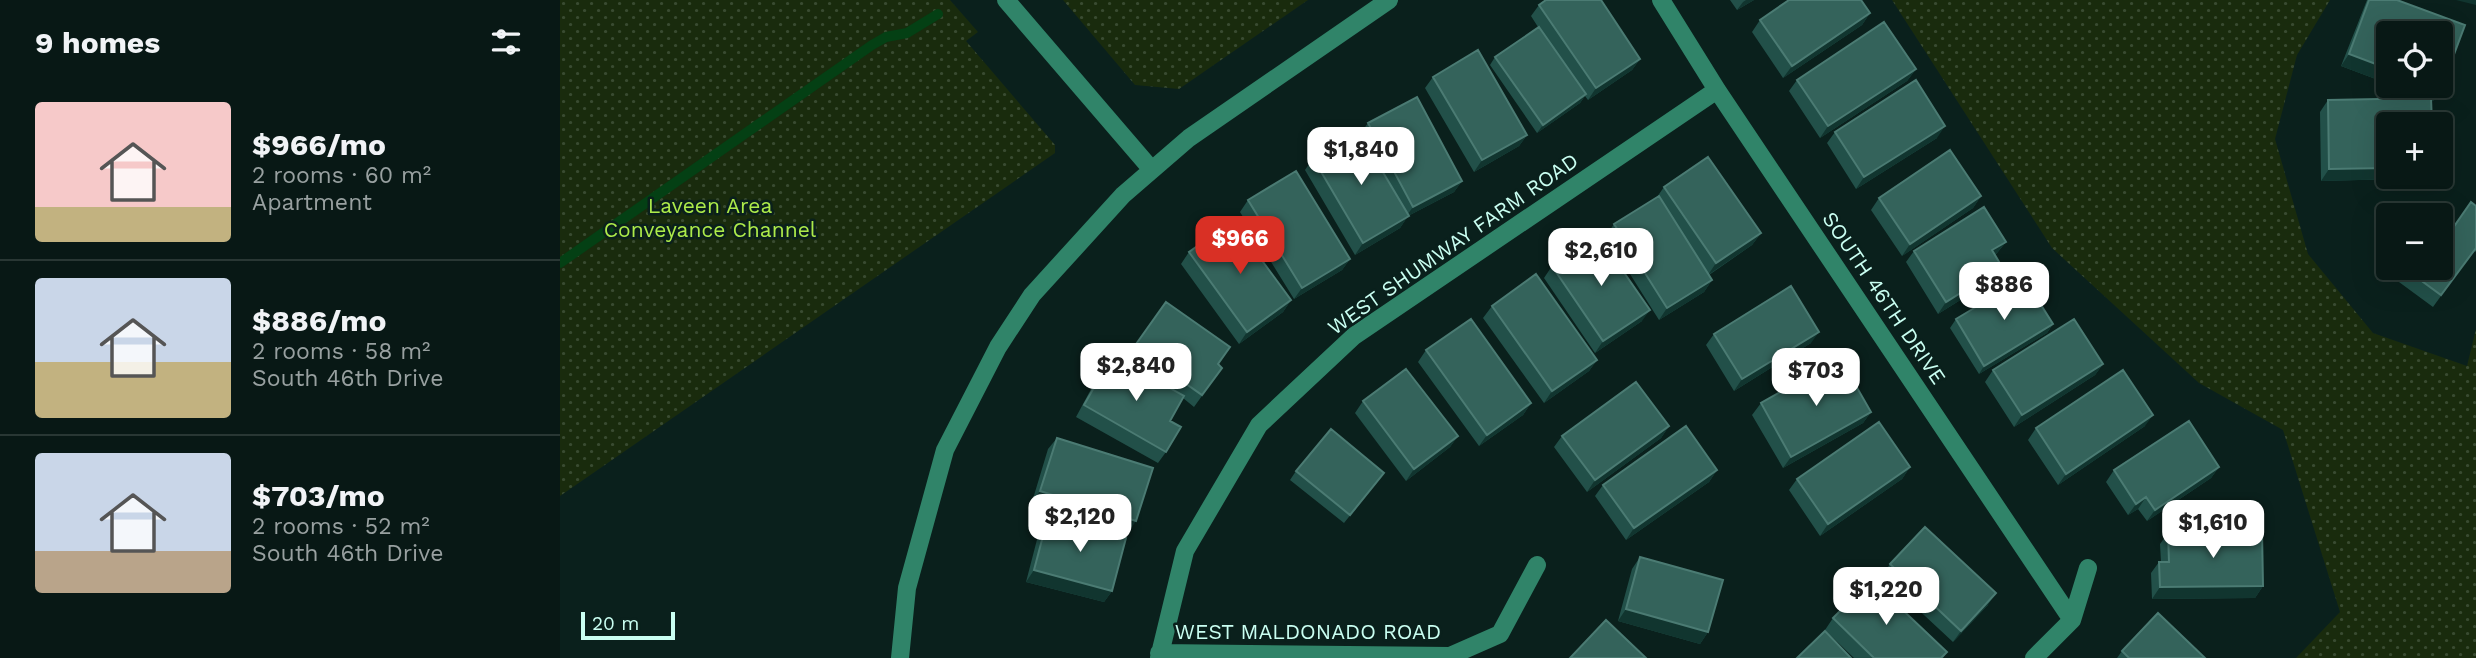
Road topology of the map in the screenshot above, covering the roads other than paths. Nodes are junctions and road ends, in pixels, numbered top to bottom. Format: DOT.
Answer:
graph roads {
  1 [pos="1006,0"];
  2 [pos="1389,0"];
  3 [pos="1661,0"];
  4 [pos="1717,90"];
  5 [pos="1152,170"];
  6 [pos="1537,565"];
  7 [pos="2088,568"];
  8 [pos="2072,620"];
  9 [pos="1159,656"];
  10 [pos="900,658"];
  11 [pos="2034,658"];
  1 -- 5 [label="street"];
  2 -- 5 [label="street"];
  3 -- 4 [label="street, SOUTH 46TH DRIVE"];
  4 -- 8 [label="street, SOUTH 46TH DRIVE"];
  4 -- 9 [label="street, WEST SHUMWAY FARM ROAD"];
  5 -- 10 [label="street"];
  6 -- 9 [label="street, WEST MALDONADO ROAD"];
  7 -- 8 [label="street"];
  8 -- 11 [label="street"];
}
